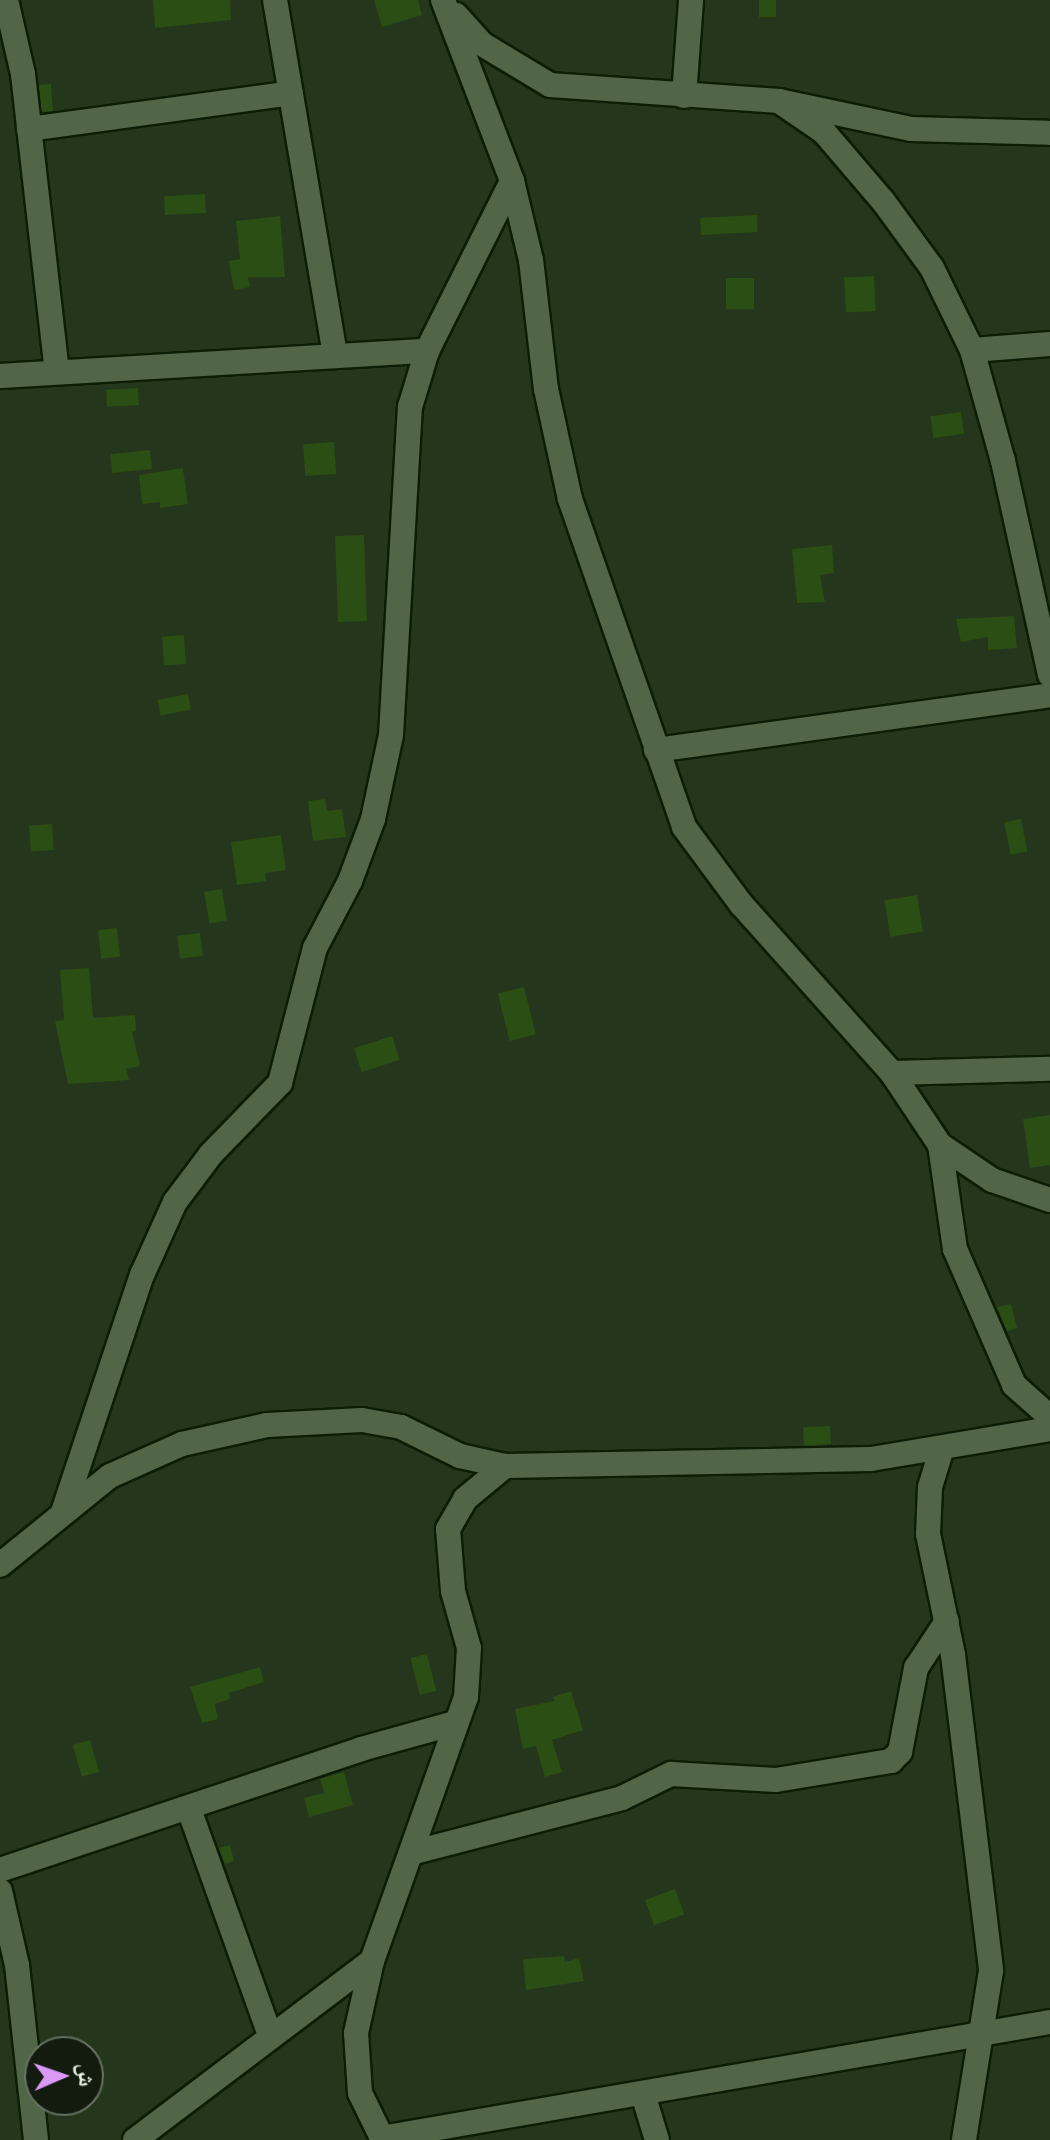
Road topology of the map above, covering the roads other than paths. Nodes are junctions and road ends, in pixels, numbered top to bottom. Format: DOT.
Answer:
graph roads {
  1 [pos="6,0"];
  2 [pos="275,0"];
  3 [pos="691,0"];
  4 [pos="445,2"];
  5 [pos="12,76"];
  6 [pos="291,93"];
  7 [pos="684,96"];
  8 [pos="779,101"];
  9 [pos="29,129"];
  10 [pos="1050,133"];
  11 [pos="512,181"];
  12 [pos="1050,344"];
  13 [pos="972,350"];
  14 [pos="427,351"];
  15 [pos="335,356"];
  16 [pos="57,372"];
  17 [pos="0,376"];
  18 [pos="1050,675"];
  19 [pos="1050,695"];
  20 [pos="656,750"];
  21 [pos="1050,1069"];
  22 [pos="892,1073"];
  23 [pos="940,1145"];
  24 [pos="1050,1200"];
  25 [pos="1050,1417"];
  26 [pos="1050,1429"];
  27 [pos="942,1448"];
  28 [pos="505,1466"];
  29 [pos="63,1512"];
  30 [pos="0,1565"];
  31 [pos="947,1621"];
  32 [pos="455,1723"];
  33 [pos="189,1809"];
  34 [pos="411,1853"];
  35 [pos="0,1870"];
  36 [pos="0,1891"];
  37 [pos="372,1961"];
  38 [pos="1050,2022"];
  39 [pos="270,2035"];
  40 [pos="982,2038"];
  41 [pos="643,2094"];
  42 [pos="382,2139"];
  43 [pos="36,2140"];
  44 [pos="135,2140"];
  45 [pos="657,2140"];
  46 [pos="964,2140"];
  1 -- 5 [label="street"];
  2 -- 6 [label="street"];
  3 -- 7 [label="street"];
  4 -- 7 [label="street"];
  4 -- 11 [label="street"];
  5 -- 9 [label="street"];
  6 -- 9 [label="street"];
  6 -- 15 [label="street"];
  7 -- 8 [label="street"];
  8 -- 10 [label="street"];
  8 -- 13 [label="street"];
  9 -- 16 [label="street"];
  11 -- 14 [label="street"];
  11 -- 20 [label="street"];
  12 -- 13 [label="street"];
  13 -- 18 [label="street"];
  14 -- 15 [label="street"];
  14 -- 29 [label="street"];
  15 -- 16 [label="street"];
  16 -- 17 [label="street"];
  19 -- 20 [label="street"];
  20 -- 22 [label="street"];
  21 -- 22 [label="street"];
  22 -- 23 [label="street"];
  23 -- 24 [label="street"];
  23 -- 25 [label="street"];
  26 -- 27 [label="street"];
  27 -- 28 [label="street"];
  27 -- 31 [label="street"];
  28 -- 29 [label="street"];
  28 -- 32 [label="street"];
  29 -- 30 [label="street"];
  31 -- 34 [label="street"];
  31 -- 40 [label="street"];
  32 -- 33 [label="street"];
  32 -- 34 [label="street"];
  33 -- 35 [label="street"];
  33 -- 39 [label="street"];
  34 -- 37 [label="street"];
  36 -- 43 [label="street"];
  37 -- 39 [label="street"];
  37 -- 42 [label="street"];
  38 -- 40 [label="street"];
  39 -- 44 [label="street"];
  40 -- 41 [label="street"];
  40 -- 46 [label="street"];
  41 -- 42 [label="street"];
  41 -- 45 [label="street"];
}
